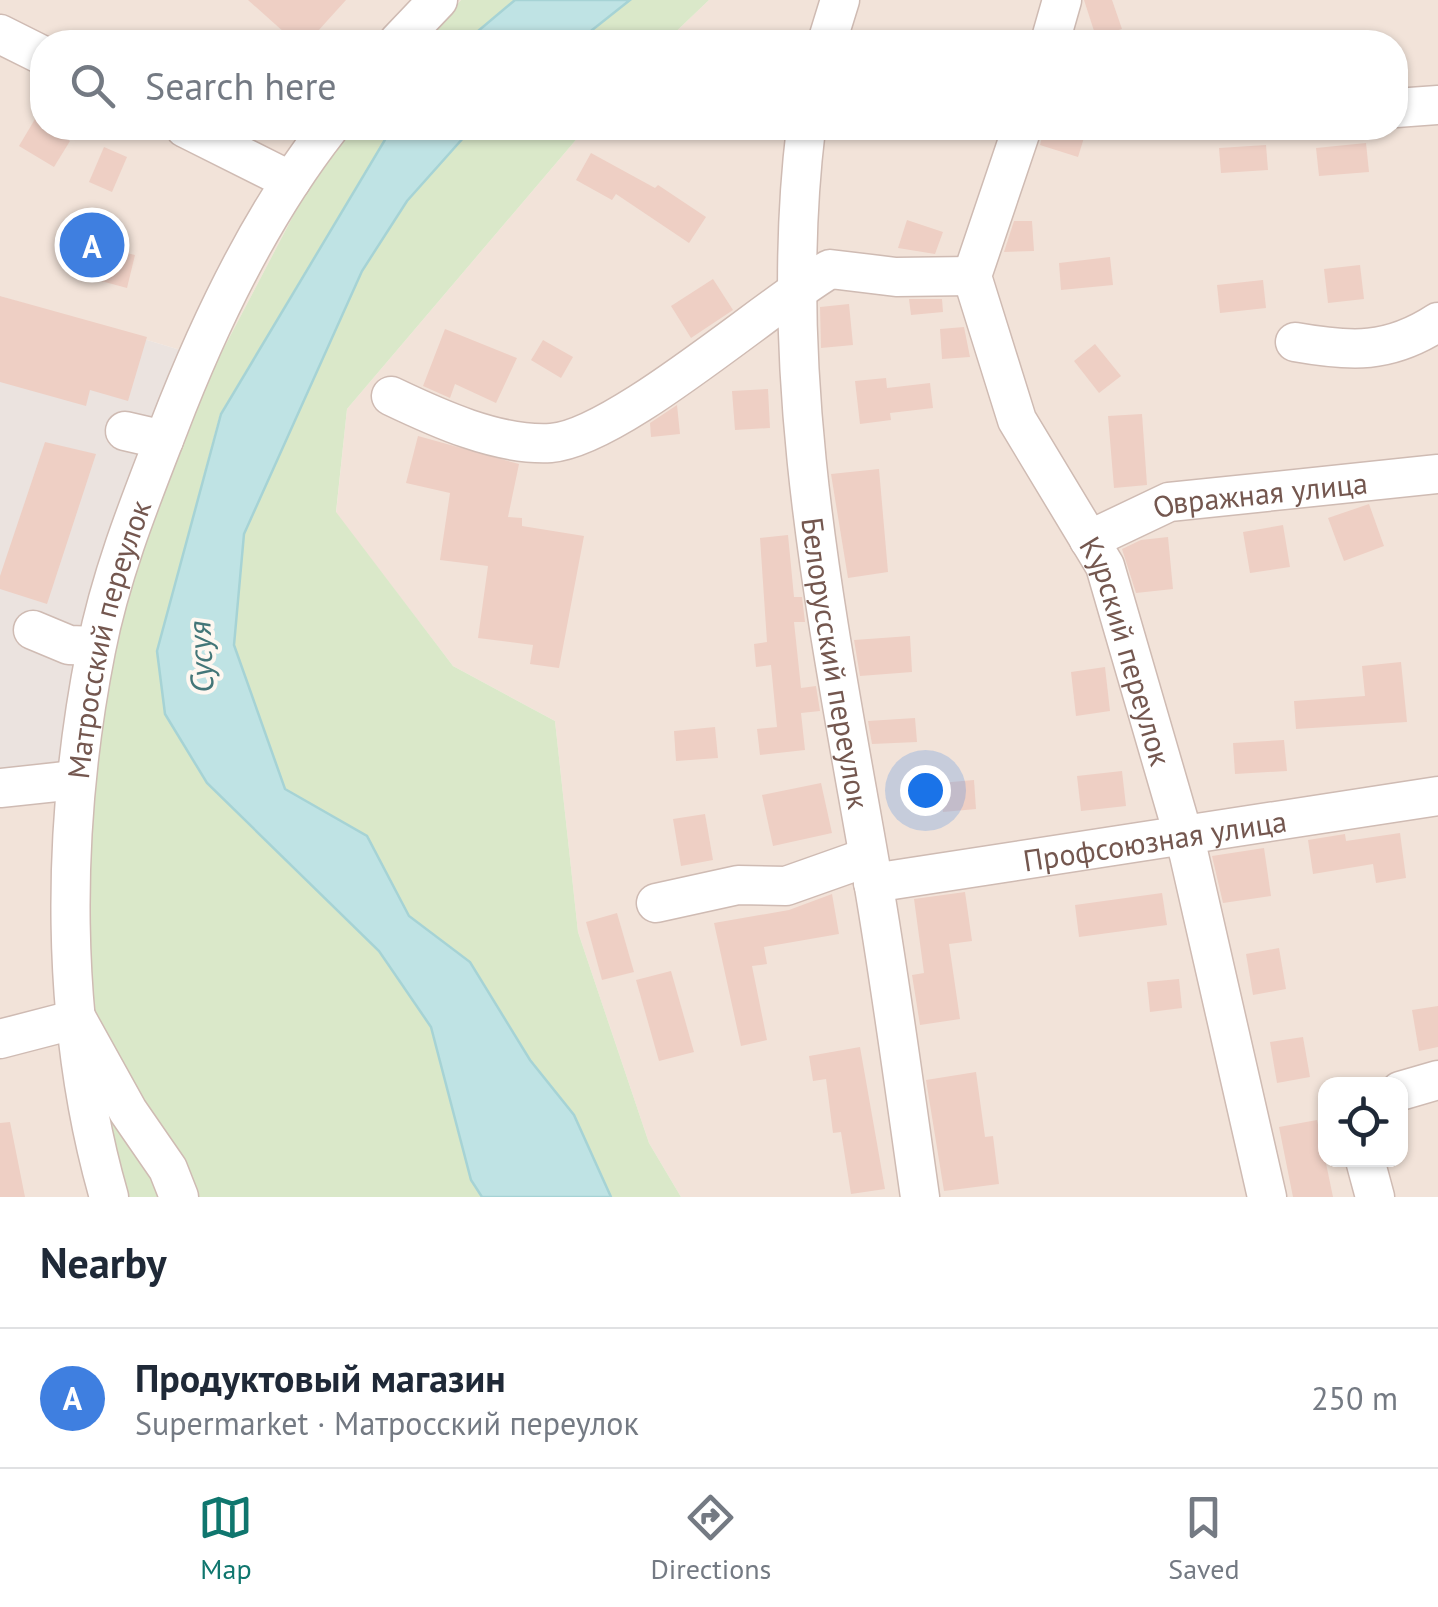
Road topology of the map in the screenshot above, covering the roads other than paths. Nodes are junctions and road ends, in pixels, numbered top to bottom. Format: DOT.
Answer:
graph roads {
  1 [pos="438,0"];
  2 [pos="840,0"];
  3 [pos="1062,0"];
  4 [pos="409,30"];
  5 [pos="831,30"];
  6 [pos="1053,30"];
  7 [pos="0,34"];
  8 [pos="30,49"];
  9 [pos="1438,105"];
  10 [pos="1408,107"];
  11 [pos="209,140"];
  12 [pos="321,140"];
  13 [pos="805,140"];
  14 [pos="1018,140"];
  15 [pos="292,181"];
  16 [pos="972,276"];
  17 [pos="796,289"];
  18 [pos="1438,322"];
  19 [pos="1295,342"];
  20 [pos="391,396"];
  21 [pos="126,431"];
  22 [pos="164,440"];
  23 [pos="1438,474"];
  24 [pos="1089,540"];
  25 [pos="33,630"];
  26 [pos="96,646"];
  27 [pos="75,780"];
  28 [pos="0,788"];
  29 [pos="1438,796"];
  30 [pos="1181,833"];
  31 [pos="871,870"];
  32 [pos="656,904"];
  33 [pos="77,1019"];
  34 [pos="0,1039"];
  35 [pos="1438,1080"];
  36 [pos="1408,1089"];
  37 [pos="1367,1167"];
  38 [pos="109,1197"];
  39 [pos="179,1197"];
  40 [pos="920,1197"];
  41 [pos="1267,1197"];
  42 [pos="1375,1197"];
  1 -- 4 [label="street"];
  2 -- 5 [label="street"];
  3 -- 6 [label="street"];
  7 -- 8 [label="street"];
  9 -- 10 [label="street"];
  11 -- 15 [label="street"];
  12 -- 15 [label="street, Матросский переулок"];
  13 -- 17 [label="street, Белорусский переулок"];
  14 -- 16 [label="street"];
  15 -- 22 [label="street, Матросский переулок"];
  16 -- 17 [label="street"];
  16 -- 24 [label="street, Курский переулок"];
  17 -- 20 [label="street"];
  17 -- 31 [label="street, Белорусский переулок"];
  18 -- 19 [label="street"];
  21 -- 22 [label="street"];
  22 -- 26 [label="street, Матросский переулок"];
  23 -- 24 [label="street, Овражная улица"];
  24 -- 30 [label="street, Курский переулок"];
  25 -- 26 [label="street"];
  26 -- 27 [label="street, Матросский переулок"];
  27 -- 28 [label="street"];
  27 -- 33 [label="street, Матросский переулок"];
  29 -- 30 [label="street, Профсоюзная улица"];
  30 -- 31 [label="street, Профсоюзная улица"];
  30 -- 41 [label="street, Курский переулок"];
  31 -- 32 [label="street, Профсоюзная улица"];
  31 -- 40 [label="street, Белорусский переулок"];
  33 -- 34 [label="street"];
  33 -- 38 [label="street, Матросский переулок"];
  33 -- 39 [label="street"];
  35 -- 36 [label="street"];
  37 -- 42 [label="street"];
}
